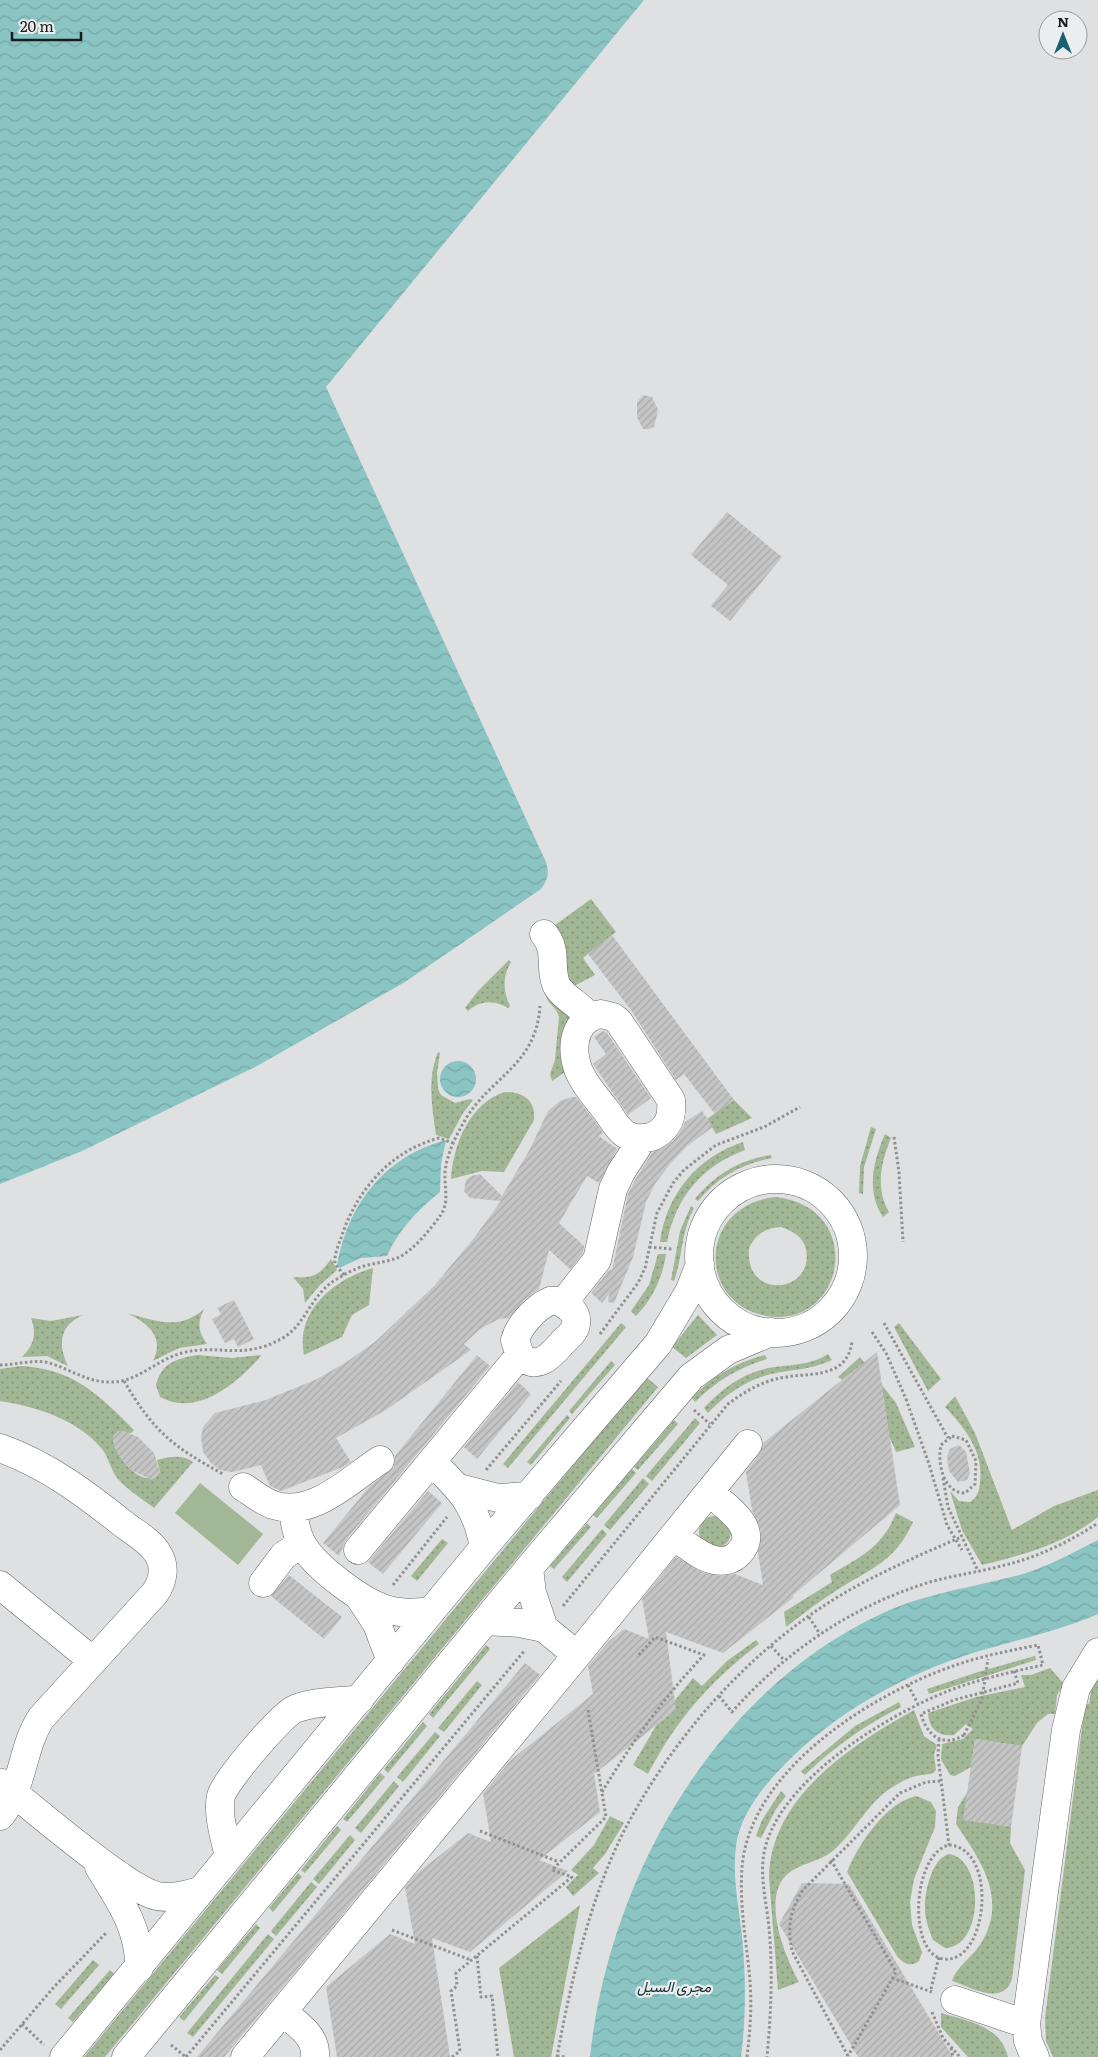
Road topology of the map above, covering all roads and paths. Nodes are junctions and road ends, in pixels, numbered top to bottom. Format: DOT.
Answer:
graph roads {
  1 [pos="544,934"];
  2 [pos="540,1004"];
  3 [pos="590,1017"];
  4 [pos="800,1107"];
  5 [pos="894,1137"];
  6 [pos="643,1138"];
  7 [pos="453,1143"];
  8 [pos="903,1242"];
  9 [pos="650,1246"];
  10 [pos="672,1249"];
  11 [pos="700,1264"];
  12 [pos="344,1275"];
  13 [pos="563,1303"];
  14 [pos="884,1323"];
  15 [pos="771,1332"];
  16 [pos="872,1332"];
  17 [pos="595,1340"];
  18 [pos="852,1342"];
  19 [pos="520,1355"];
  20 [pos="0,1364"];
  21 [pos="564,1377"];
  22 [pos="124,1381"];
  23 [pos="693,1410"];
  24 [pos="710,1424"];
  25 [pos="948,1438"];
  26 [pos="748,1444"];
  27 [pos="0,1448"];
  28 [pos="380,1460"];
  29 [pos="432,1462"];
  30 [pos="943,1474"];
  31 [pos="243,1487"];
  32 [pos="464,1492"];
  33 [pos="709,1492"];
  34 [pos="529,1496"];
  35 [pos="293,1508"];
  36 [pos="1098,1523"];
  37 [pos="673,1536"];
  38 [pos="961,1537"];
  39 [pos="302,1544"];
  40 [pos="484,1547"];
  41 [pos="358,1550"];
  42 [pos="962,1550"];
  43 [pos="529,1568"];
  44 [pos="978,1571"];
  45 [pos="263,1582"];
  46 [pos="0,1585"];
  47 [pos="368,1602"];
  48 [pos="431,1611"];
  49 [pos="809,1617"];
  50 [pos="486,1621"];
  51 [pos="544,1628"];
  52 [pos="820,1634"];
  53 [pos="772,1646"];
  54 [pos="1098,1652"];
  55 [pos="577,1655"];
  56 [pos="637,1657"];
  57 [pos="988,1659"];
  58 [pos="784,1660"];
  59 [pos="93,1661"];
  60 [pos="391,1661"];
  61 [pos="1014,1671"];
  62 [pos="908,1685"];
  63 [pos="719,1696"];
  64 [pos="360,1699"];
  65 [pos="918,1704"];
  66 [pos="588,1710"];
  67 [pos="939,1740"];
  68 [pos="942,1781"];
  69 [pos="8,1787"];
  70 [pos="602,1792"];
  71 [pos="0,1816"];
  72 [pos="480,1831"];
  73 [pos="949,1845"];
  74 [pos="229,1857"];
  75 [pos="94,1858"];
  76 [pos="831,1860"];
  77 [pos="559,1862"];
  78 [pos="202,1890"];
  79 [pos="127,1913"];
  80 [pos="392,1930"];
  81 [pos="477,1955"];
  82 [pos="471,1960"];
  83 [pos="139,1968"];
  84 [pos="892,1978"];
  85 [pos="955,2000"];
  86 [pos="283,2012"];
  87 [pos="22,2024"];
  88 [pos="1026,2024"];
  89 [pos="171,2044"];
  90 [pos="951,2048"];
  91 [pos="0,2050"];
  92 [pos="56,2052"];
  93 [pos="557,2056"];
  94 [pos="848,2056"];
  95 [pos="126,2057"];
  96 [pos="186,2057"];
  97 [pos="245,2057"];
  98 [pos="315,2057"];
  99 [pos="452,2057"];
  100 [pos="498,2057"];
  101 [pos="566,2057"];
  102 [pos="747,2057"];
  103 [pos="767,2057"];
  104 [pos="953,2057"];
  105 [pos="1035,2057"];
  1 -- 3 [label="street"];
  2 -- 7 [label="path"];
  3 -- 6 [label="street"];
  3 -- 6 [label="street"];
  4 -- 9 [label="path"];
  5 -- 8 [label="path"];
  6 -- 13 [label="street"];
  7 -- 12 [label="path"];
  7 -- 12 [label="path"];
  9 -- 10 [label="path"];
  9 -- 17 [label="path"];
  11 -- 15 [label="street"];
  11 -- 15 [label="street"];
  11 -- 34 [label="street"];
  12 -- 22 [label="path"];
  13 -- 19 [label="street"];
  13 -- 19 [label="street"];
  14 -- 25 [label="path"];
  15 -- 43 [label="street"];
  16 -- 42 [label="path, bridge"];
  18 -- 24 [label="path"];
  19 -- 29 [label="street"];
  20 -- 22 [label="path"];
  21 -- 32 [label="path"];
  22 -- 31 [label="path"];
  23 -- 24 [label="path"];
  24 -- 51 [label="path"];
  25 -- 30 [label="path"];
  25 -- 30 [label="path"];
  26 -- 33 [label="street"];
  27 -- 59 [label="street"];
  28 -- 35 [label="street"];
  29 -- 32 [label="street"];
  29 -- 41 [label="street"];
  30 -- 38 [label="path"];
  31 -- 35 [label="street"];
  32 -- 34 [label="street"];
  32 -- 40 [label="street"];
  32 -- 47 [label="path"];
  33 -- 37 [label="street"];
  33 -- 37 [label="street"];
  34 -- 40 [label="street"];
  35 -- 39 [label="street"];
  36 -- 44 [label="path"];
  37 -- 55 [label="street"];
  38 -- 44 [label="path"];
  38 -- 49 [label="path"];
  39 -- 45 [label="street"];
  39 -- 47 [label="street"];
  40 -- 48 [label="street"];
  43 -- 50 [label="street"];
  43 -- 51 [label="street"];
  44 -- 52 [label="path"];
  46 -- 59 [label="street"];
  47 -- 48 [label="street"];
  47 -- 60 [label="street"];
  48 -- 60 [label="street"];
  49 -- 52 [label="path"];
  49 -- 53 [label="path"];
  50 -- 51 [label="street"];
  50 -- 95 [label="street"];
  51 -- 55 [label="street"];
  51 -- 96 [label="path"];
  52 -- 58 [label="path"];
  53 -- 58 [label="path"];
  53 -- 63 [label="path"];
  54 -- 88 [label="street"];
  55 -- 86 [label="street"];
  56 -- 70 [label="path"];
  57 -- 67 [label="path, bridge"];
  58 -- 63 [label="path"];
  59 -- 69 [label="street"];
  60 -- 64 [label="street"];
  61 -- 62 [label="path"];
  61 -- 65 [label="path"];
  61 -- 67 [label="path"];
  62 -- 65 [label="path"];
  62 -- 102 [label="path"];
  63 -- 93 [label="path"];
  64 -- 74 [label="street"];
  64 -- 74 [label="street"];
  65 -- 103 [label="path"];
  66 -- 70 [label="path"];
  67 -- 68 [label="path"];
  68 -- 73 [label="path"];
  68 -- 76 [label="path"];
  69 -- 71 [label="street"];
  69 -- 75 [label="street"];
  70 -- 77 [label="path"];
  72 -- 77 [label="path"];
  73 -- 73 [label="path"];
  74 -- 78 [label="street"];
  75 -- 78 [label="street"];
  75 -- 79 [label="street"];
  76 -- 84 [label="path"];
  76 -- 94 [label="path"];
  77 -- 81 [label="path"];
  78 -- 83 [label="street"];
  79 -- 83 [label="street"];
  79 -- 87 [label="path"];
  80 -- 82 [label="path"];
  81 -- 82 [label="path"];
  81 -- 100 [label="path"];
  82 -- 99 [label="path"];
  83 -- 92 [label="street"];
  84 -- 85 [label="path"];
  84 -- 94 [label="path"];
  85 -- 88 [label="street"];
  86 -- 97 [label="street"];
  86 -- 98 [label="street"];
  87 -- 91 [label="path"];
  87 -- 92 [label="path"];
  88 -- 105 [label="street"];
  89 -- 96 [label="path"];
  90 -- 104 [label="path"];
  93 -- 101 [label="path"];
}
